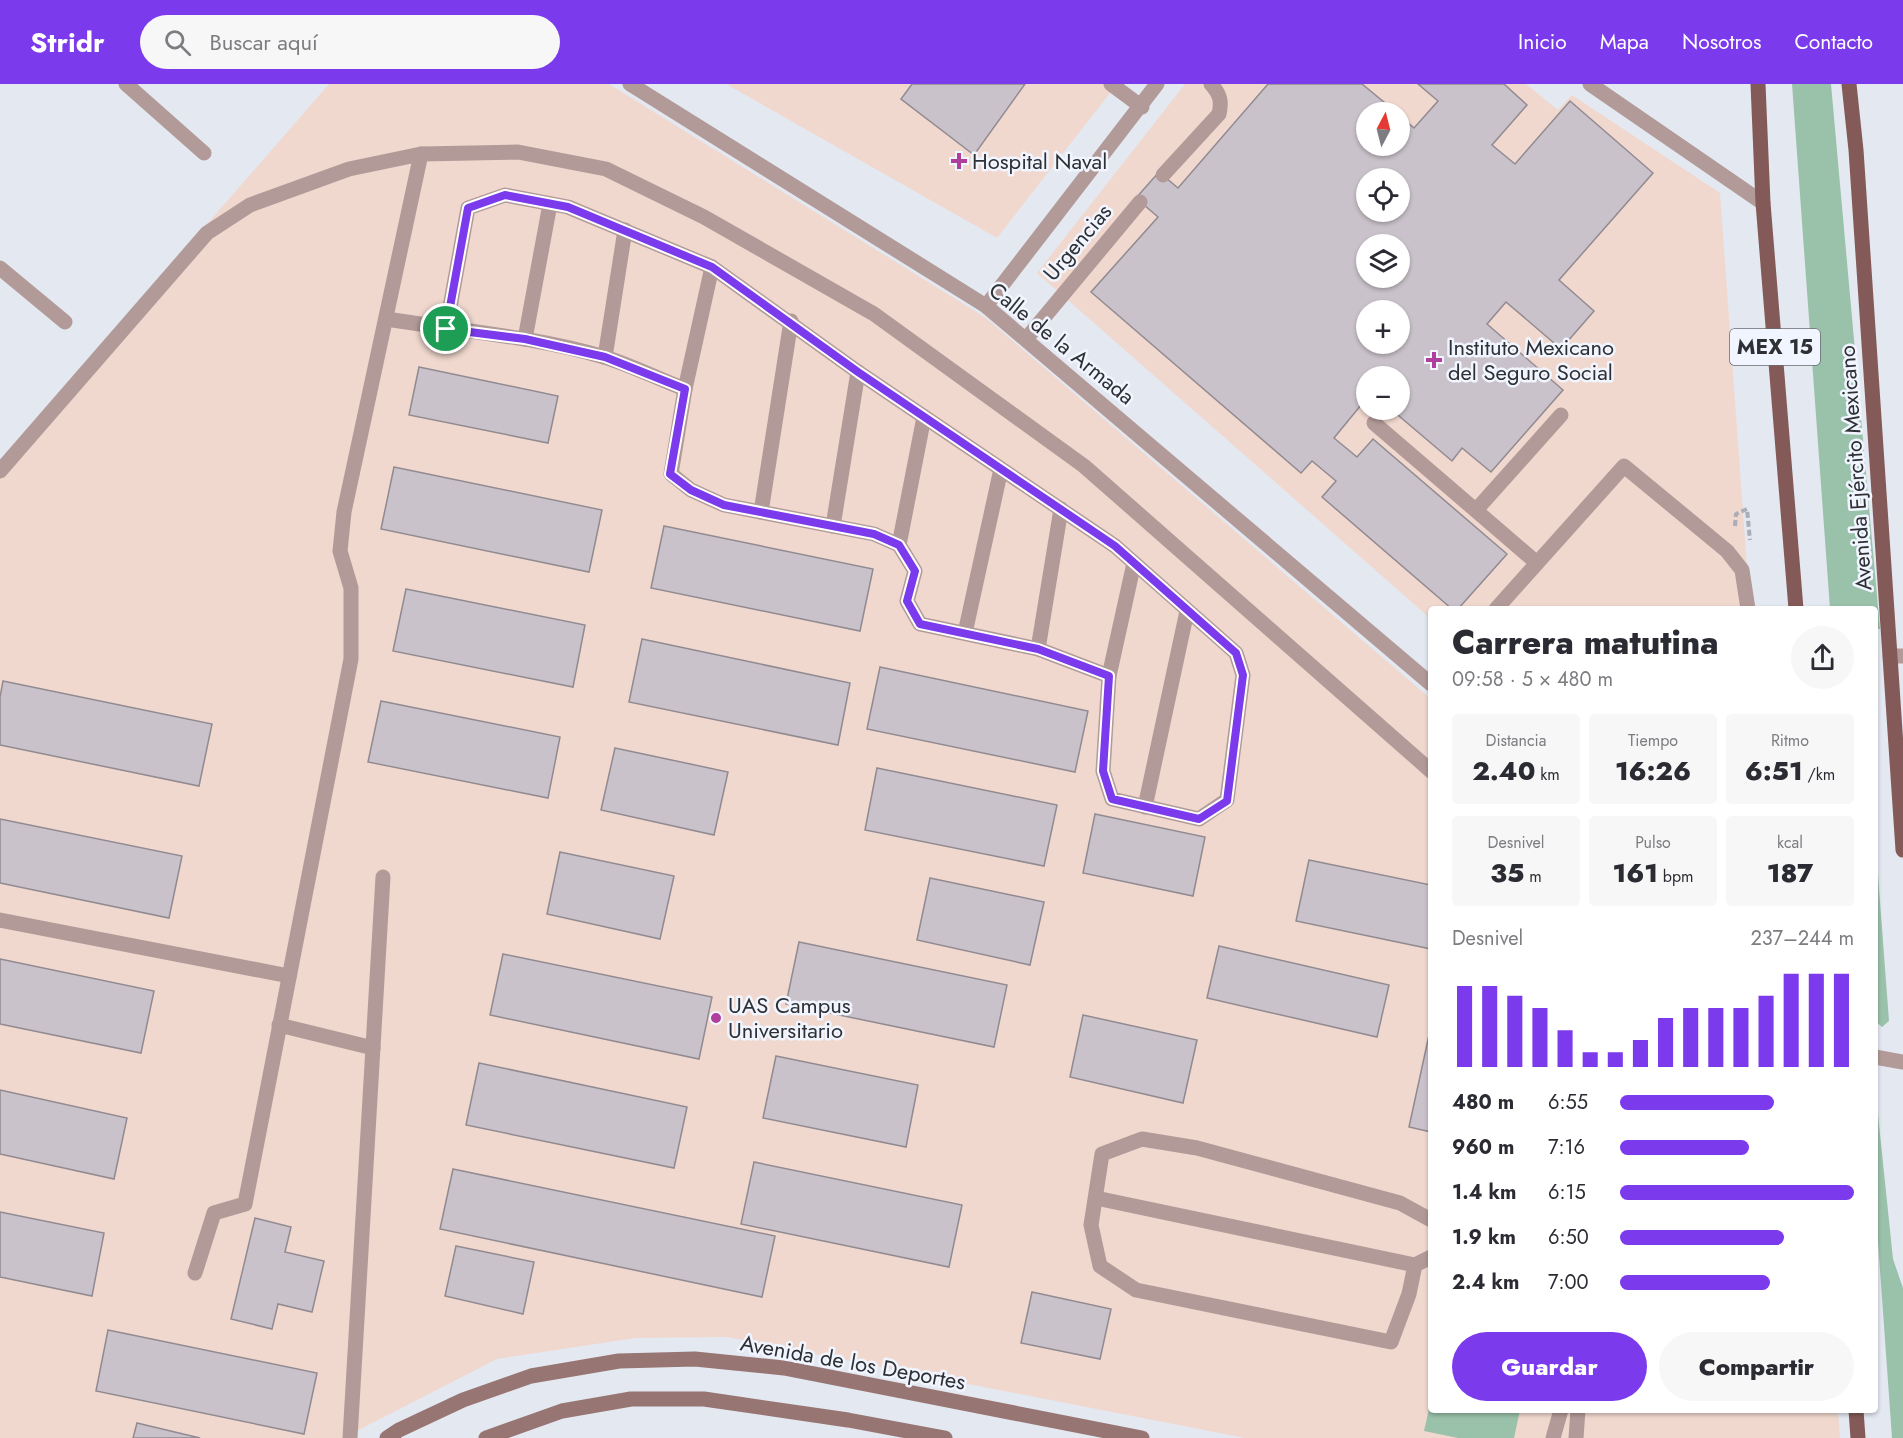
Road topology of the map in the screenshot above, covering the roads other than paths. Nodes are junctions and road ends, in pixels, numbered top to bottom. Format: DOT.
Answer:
graph roads {
  1 [pos="126,84"];
  2 [pos="630,84"];
  3 [pos="1111,84"];
  4 [pos="1157,84"];
  5 [pos="1211,84"];
  6 [pos="1590,84"];
  7 [pos="1758,84"];
  8 [pos="1849,84"];
  9 [pos="1142,107"];
  10 [pos="204,153"];
  11 [pos="421,154"];
  12 [pos="1163,175"];
  13 [pos="1140,202"];
  14 [pos="1763,203"];
  15 [pos="550,204"];
  16 [pos="625,230"];
  17 [pos="712,267"];
  18 [pos="0,268"];
  19 [pos="986,306"];
  20 [pos="387,319"];
  21 [pos="790,321"];
  22 [pos="65,322"];
  23 [pos="446,329"];
  24 [pos="525,339"];
  25 [pos="1026,339"];
  26 [pos="605,357"];
  27 [pos="858,372"];
  28 [pos="685,389"];
  29 [pos="1561,414"];
  30 [pos="924,417"];
  31 [pos="1374,423"];
  32 [pos="1001,469"];
  33 [pos="0,471"];
  34 [pos="1061,509"];
  35 [pos="1477,509"];
  36 [pos="761,512"];
  37 [pos="833,526"];
  38 [pos="899,545"];
  39 [pos="1134,563"];
  40 [pos="1537,563"];
  41 [pos="1499,606"];
  42 [pos="1748,606"];
  43 [pos="1796,606"];
  44 [pos="1187,611"];
  45 [pos="965,633"];
  46 [pos="1038,649"];
  47 [pos="1897,656"];
  48 [pos="1109,676"];
  49 [pos="1428,681"];
  50 [pos="1428,768"];
  51 [pos="1145,807"];
  52 [pos="1903,850"];
  53 [pos="383,877"];
  54 [pos="0,920"];
  55 [pos="289,976"];
  56 [pos="279,1025"];
  57 [pos="374,1048"];
  58 [pos="1878,1058"];
  59 [pos="1903,1062"];
  60 [pos="1096,1198"];
  61 [pos="1428,1218"];
  62 [pos="1428,1258"];
  63 [pos="1415,1265"];
  64 [pos="195,1273"];
  65 [pos="1560,1413"];
  66 [pos="1578,1413"];
  67 [pos="1856,1413"];
  68 [pos="350,1438"];
  69 [pos="387,1438"];
  70 [pos="486,1438"];
  71 [pos="945,1438"];
  72 [pos="1142,1438"];
  73 [pos="1553,1438"];
  74 [pos="1576,1438"];
  75 [pos="1858,1438"];
  1 -- 10 [label="street"];
  2 -- 19 [label="street, Calle de la Armada"];
  3 -- 9 [label="street"];
  4 -- 9 [label="street"];
  5 -- 12 [label="street"];
  6 -- 14 [label="street"];
  7 -- 14 [label="main road, MEX 15"];
  8 -- 47 [label="main road, Avenida Ejército Mexicano"];
  9 -- 19 [label="street"];
  11 -- 20 [label="street"];
  11 -- 33 [label="street"];
  11 -- 50 [label="street"];
  13 -- 25 [label="street, Urgencias"];
  14 -- 43 [label="main road, MEX 15"];
  15 -- 16 [label="street"];
  15 -- 23 [label="street"];
  15 -- 24 [label="street"];
  16 -- 17 [label="street"];
  16 -- 26 [label="street"];
  17 -- 21 [label="street"];
  17 -- 28 [label="street"];
  18 -- 22 [label="street"];
  19 -- 25 [label="street, Calle de la Armada"];
  20 -- 23 [label="street"];
  20 -- 55 [label="street"];
  21 -- 27 [label="street"];
  21 -- 36 [label="street"];
  23 -- 24 [label="street"];
  24 -- 26 [label="street"];
  25 -- 49 [label="street, Calle de la Armada"];
  26 -- 28 [label="street"];
  27 -- 30 [label="street"];
  27 -- 37 [label="street"];
  28 -- 36 [label="street"];
  29 -- 35 [label="street"];
  30 -- 32 [label="street"];
  30 -- 38 [label="street"];
  31 -- 35 [label="street"];
  32 -- 34 [label="street"];
  32 -- 45 [label="street"];
  34 -- 39 [label="street"];
  34 -- 46 [label="street"];
  35 -- 40 [label="street"];
  36 -- 37 [label="street"];
  37 -- 38 [label="street"];
  38 -- 45 [label="street"];
  39 -- 44 [label="street"];
  39 -- 48 [label="street"];
  40 -- 41 [label="street"];
  40 -- 42 [label="street"];
  44 -- 51 [label="street"];
  44 -- 51 [label="street"];
  45 -- 46 [label="street"];
  46 -- 48 [label="street"];
  47 -- 52 [label="main road, Avenida Ejército Mexicano"];
  48 -- 51 [label="street"];
  53 -- 57 [label="street"];
  54 -- 55 [label="street"];
  55 -- 56 [label="street"];
  56 -- 57 [label="street"];
  56 -- 64 [label="street"];
  57 -- 68 [label="street"];
  58 -- 59 [label="street"];
  60 -- 61 [label="street"];
  60 -- 63 [label="street"];
  60 -- 63 [label="street"];
  62 -- 63 [label="street"];
  65 -- 73 [label="street"];
  66 -- 74 [label="street"];
  67 -- 75 [label="main road"];
  69 -- 72 [label="main road, Avenida de los Deportes"];
  70 -- 71 [label="main road"];
}
